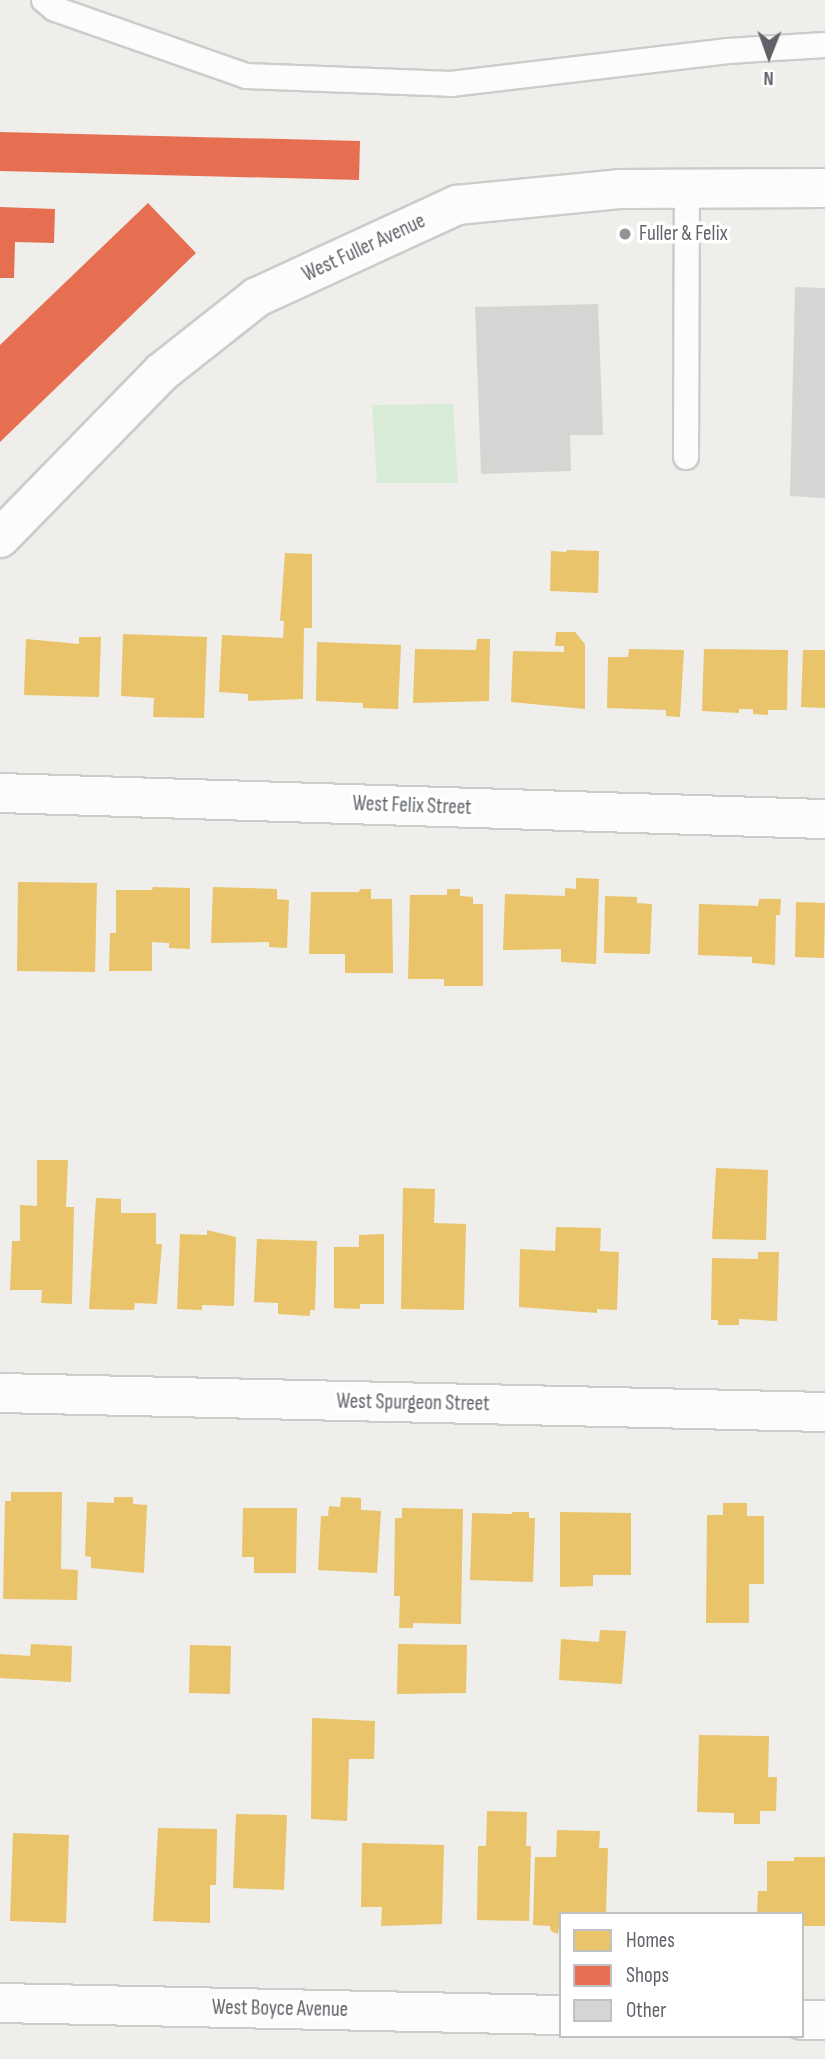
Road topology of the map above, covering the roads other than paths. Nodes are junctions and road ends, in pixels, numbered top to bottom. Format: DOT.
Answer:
graph roads {
  1 [pos="44,0"];
  2 [pos="825,45"];
  3 [pos="825,188"];
  4 [pos="687,189"];
  5 [pos="686,457"];
  6 [pos="0,538"];
  7 [pos="0,793"];
  8 [pos="825,819"];
  9 [pos="0,1393"];
  10 [pos="825,1412"];
  11 [pos="0,2003"];
  12 [pos="559,2015"];
  13 [pos="804,2020"];
  14 [pos="825,2020"];
  1 -- 2 [label="lane"];
  3 -- 4 [label="street, West Fuller Avenue"];
  4 -- 5 [label="lane"];
  4 -- 6 [label="street, West Fuller Avenue"];
  7 -- 8 [label="street, West Felix Street"];
  9 -- 10 [label="street, West Spurgeon Street"];
  11 -- 12 [label="street, West Boyce Avenue"];
  13 -- 14 [label="street"];
}
